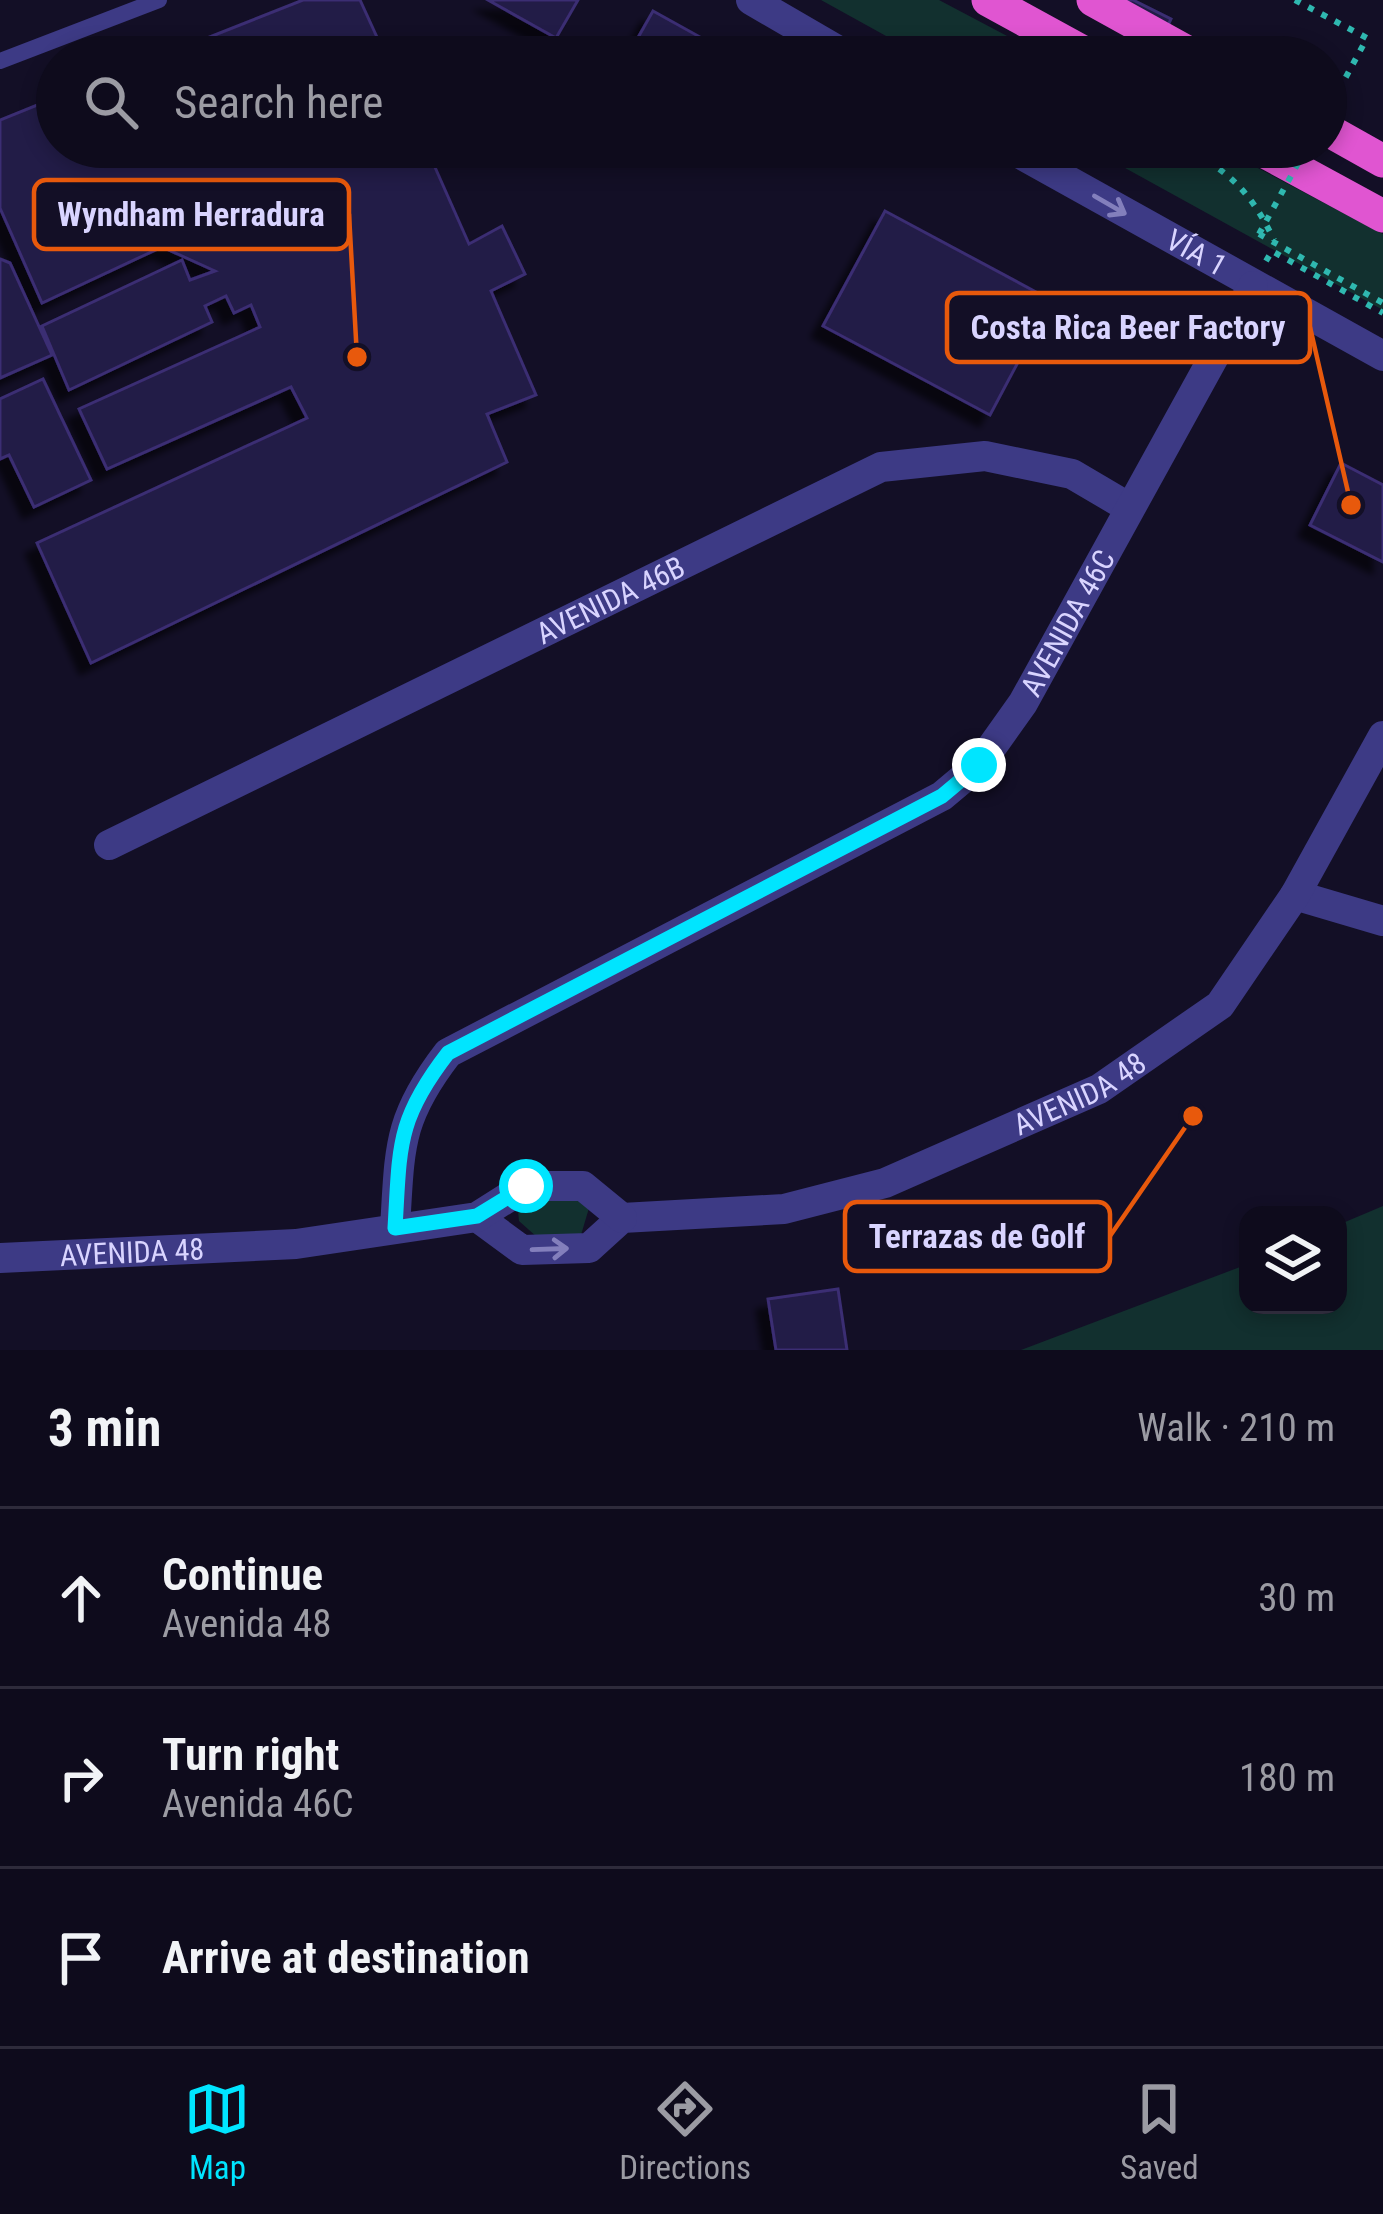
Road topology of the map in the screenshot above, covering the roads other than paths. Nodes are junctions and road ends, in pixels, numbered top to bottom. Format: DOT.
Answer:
graph roads {
  1 [pos="159,0"];
  2 [pos="751,0"];
  3 [pos="988,0"];
  4 [pos="1093,0"];
  5 [pos="67,36"];
  6 [pos="813,36"];
  7 [pos="1054,36"];
  8 [pos="1158,36"];
  9 [pos="36,48"];
  10 [pos="0,62"];
  11 [pos="1347,141"];
  12 [pos="1383,161"];
  13 [pos="1045,168"];
  14 [pos="1295,168"];
  15 [pos="1383,216"];
  16 [pos="1253,286"];
  17 [pos="1383,356"];
  18 [pos="1128,506"];
  19 [pos="1383,736"];
  20 [pos="109,844"];
  21 [pos="1295,895"];
  22 [pos="1383,921"];
  23 [pos="477,1216"];
  24 [pos="622,1218"];
  25 [pos="395,1228"];
  26 [pos="0,1258"];
  1 -- 5 [label="lane"];
  2 -- 6 [label="street"];
  3 -- 7 [label="highway"];
  4 -- 8 [label="highway"];
  9 -- 10 [label="lane"];
  11 -- 12 [label="highway"];
  13 -- 16 [label="street, VÍA 1, one-way"];
  14 -- 15 [label="highway"];
  16 -- 17 [label="street, VÍA 1"];
  16 -- 18 [label="street, AVENIDA 46C"];
  18 -- 20 [label="street, AVENIDA 46B"];
  18 -- 25 [label="street, AVENIDA 46C"];
  19 -- 21 [label="street, AVENIDA 48"];
  21 -- 22 [label="street"];
  21 -- 24 [label="street, AVENIDA 48"];
  23 -- 24 [label="street, AVENIDA 48"];
  23 -- 24 [label="street, AVENIDA 48, one-way"];
  23 -- 25 [label="street, AVENIDA 48"];
  25 -- 26 [label="street, AVENIDA 48"];
}
